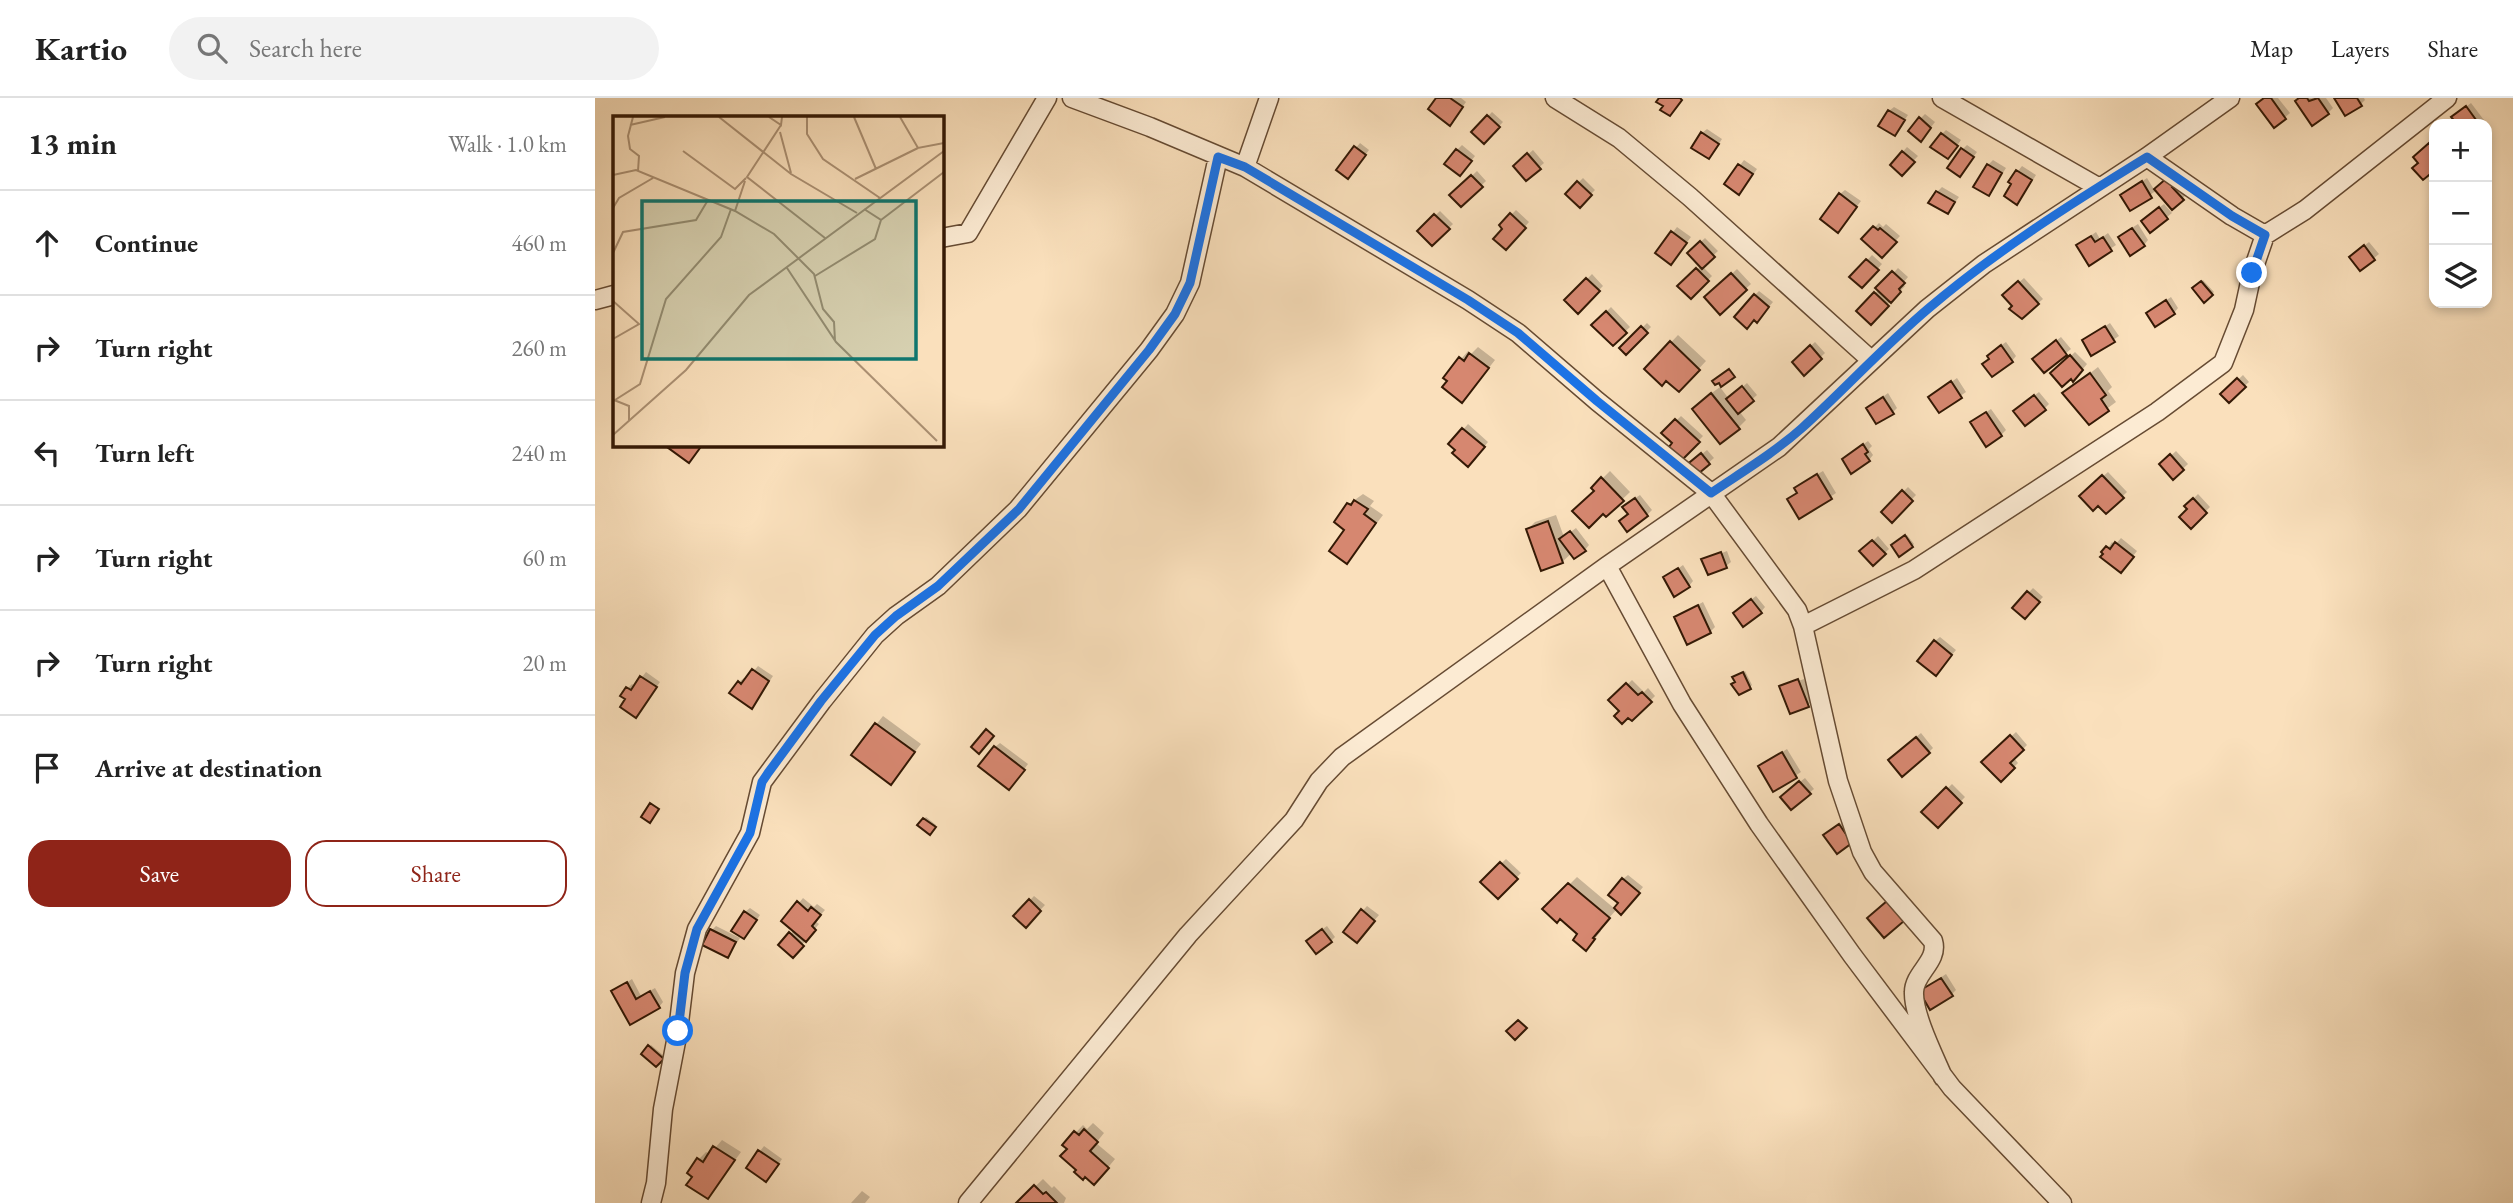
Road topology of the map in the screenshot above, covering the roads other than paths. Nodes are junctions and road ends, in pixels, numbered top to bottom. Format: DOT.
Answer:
graph roads {
  1 [pos="1047,98"];
  2 [pos="1072,98"];
  3 [pos="1269,98"];
  4 [pos="1555,98"];
  5 [pos="1942,98"];
  6 [pos="2230,98"];
  7 [pos="2447,98"];
  8 [pos="1218,157"];
  9 [pos="2147,157"];
  10 [pos="1245,167"];
  11 [pos="2098,187"];
  12 [pos="2265,235"];
  13 [pos="943,238"];
  14 [pos="613,295"];
  15 [pos="595,300"];
  16 [pos="1871,360"];
  17 [pos="1711,493"];
  18 [pos="1607,566"];
  19 [pos="1803,626"];
  20 [pos="1943,1077"];
  21 [pos="652,1203"];
  22 [pos="968,1203"];
  23 [pos="2062,1203"];
  1 -- 13 [label="street"];
  2 -- 8 [label="street"];
  3 -- 10 [label="street"];
  4 -- 16 [label="street"];
  5 -- 11 [label="street"];
  6 -- 9 [label="street"];
  7 -- 12 [label="street"];
  8 -- 10 [label="street"];
  8 -- 21 [label="street"];
  9 -- 11 [label="street"];
  9 -- 12 [label="street"];
  10 -- 17 [label="street"];
  11 -- 16 [label="street"];
  12 -- 19 [label="street"];
  14 -- 15 [label="street"];
  16 -- 17 [label="street"];
  17 -- 18 [label="street"];
  17 -- 19 [label="street"];
  18 -- 20 [label="street"];
  18 -- 22 [label="street"];
  19 -- 20 [label="street"];
  20 -- 23 [label="street"];
}
